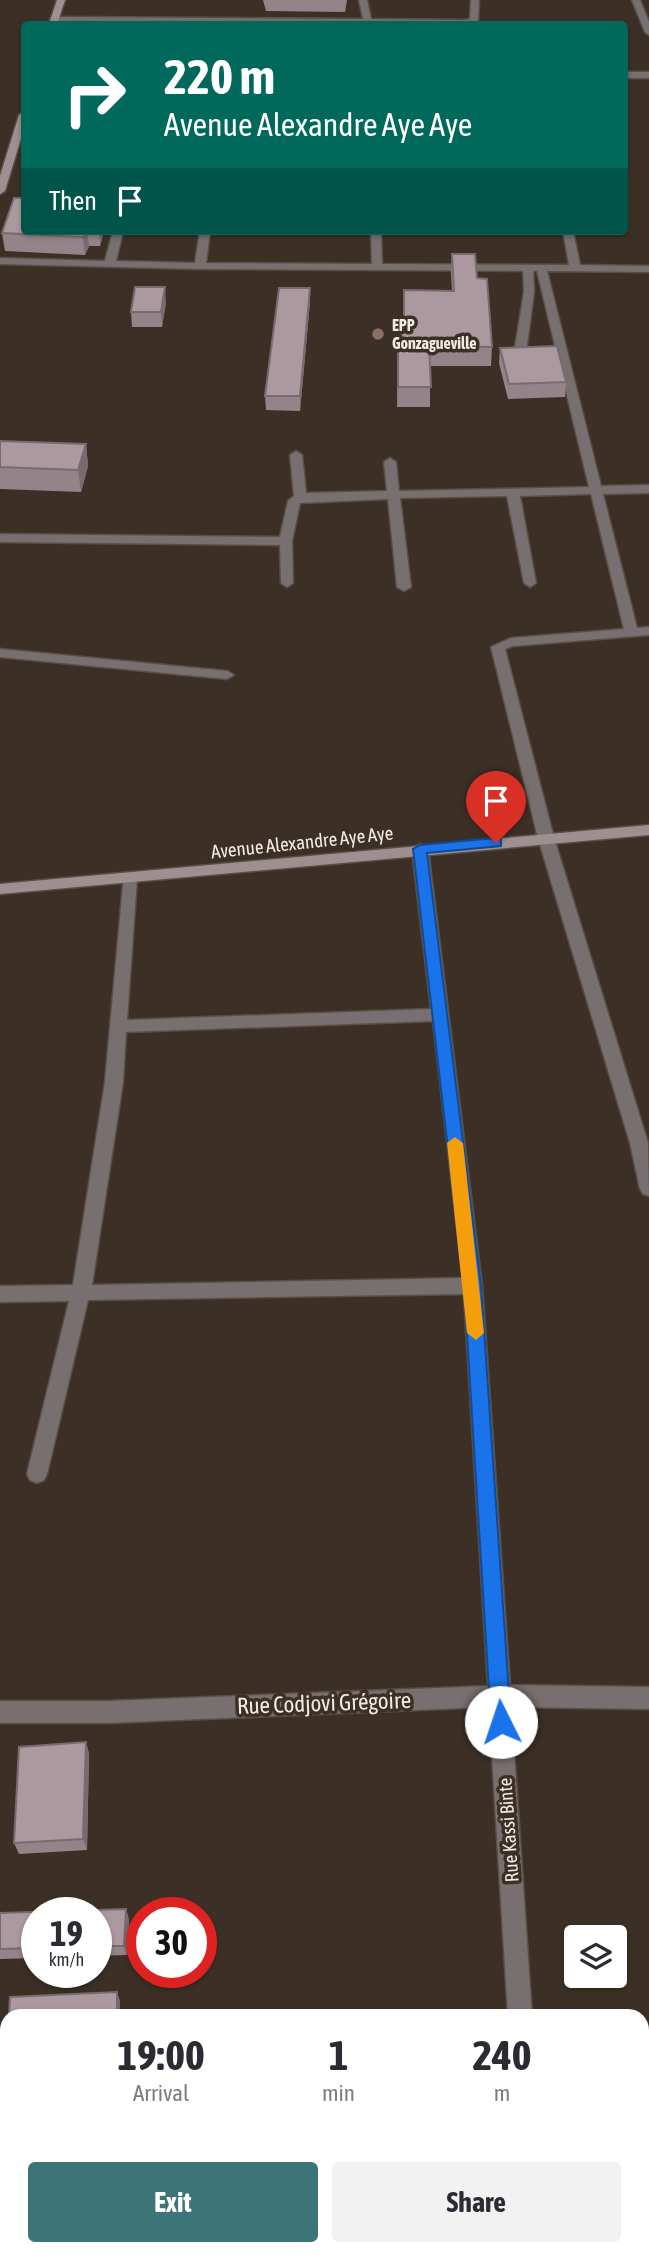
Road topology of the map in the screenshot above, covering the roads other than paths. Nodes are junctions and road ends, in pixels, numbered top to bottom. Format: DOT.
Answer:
graph roads {
  1 [pos="61,0"];
  2 [pos="363,0"];
  3 [pos="475,0"];
  4 [pos="636,0"];
  5 [pos="54,21"];
  6 [pos="368,21"];
  7 [pos="472,21"];
  8 [pos="649,32"];
  9 [pos="628,75"];
  10 [pos="649,75"];
  11 [pos="21,124"];
  12 [pos="0,191"];
  13 [pos="117,235"];
  14 [pos="204,235"];
  15 [pos="376,235"];
  16 [pos="569,235"];
  17 [pos="0,261"];
  18 [pos="110,263"];
  19 [pos="200,266"];
  20 [pos="377,268"];
  21 [pos="534,268"];
  22 [pos="575,268"];
  23 [pos="649,269"];
  24 [pos="520,353"];
  25 [pos="296,455"];
  26 [pos="390,461"];
  27 [pos="649,489"];
  28 [pos="595,492"];
  29 [pos="513,493"];
  30 [pos="391,495"];
  31 [pos="300,497"];
  32 [pos="0,538"];
  33 [pos="286,541"];
  34 [pos="287,583"];
  35 [pos="530,583"];
  36 [pos="404,587"];
  37 [pos="631,631"];
  38 [pos="649,631"];
  39 [pos="0,653"];
  40 [pos="227,675"];
  41 [pos="649,830"];
  42 [pos="547,838"];
  43 [pos="420,849"];
  44 [pos="130,878"];
  45 [pos="0,889"];
  46 [pos="440,1015"];
  47 [pos="120,1027"];
  48 [pos="649,1189"];
  49 [pos="472,1286"];
  50 [pos="81,1292"];
  51 [pos="0,1294"];
  52 [pos="37,1474"];
  53 [pos="499,1696"];
  54 [pos="649,1698"];
  55 [pos="0,1712"];
  56 [pos="520,2009"];
  1 -- 5 [label="street"];
  2 -- 6 [label="street"];
  3 -- 7 [label="street"];
  4 -- 8 [label="street"];
  9 -- 10 [label="street"];
  11 -- 12 [label="street"];
  13 -- 18 [label="street"];
  14 -- 19 [label="street"];
  15 -- 20 [label="street"];
  16 -- 22 [label="street"];
  17 -- 18 [label="street"];
  18 -- 19 [label="street"];
  19 -- 20 [label="street"];
  20 -- 21 [label="street"];
  21 -- 22 [label="street"];
  21 -- 24 [label="street"];
  21 -- 28 [label="street"];
  22 -- 23 [label="street"];
  25 -- 31 [label="street"];
  26 -- 30 [label="street"];
  27 -- 28 [label="street"];
  28 -- 29 [label="street"];
  28 -- 37 [label="street"];
  29 -- 30 [label="street"];
  29 -- 35 [label="street"];
  30 -- 31 [label="street"];
  30 -- 36 [label="street"];
  31 -- 33 [label="street"];
  32 -- 33 [label="street"];
  33 -- 34 [label="street"];
  37 -- 38 [label="street"];
  37 -- 42 [label="street"];
  39 -- 40 [label="street"];
  41 -- 42 [label="street, Avenue Alexandre Aye Aye"];
  42 -- 43 [label="street, Avenue Alexandre Aye Aye"];
  42 -- 48 [label="street"];
  43 -- 44 [label="street, Avenue Alexandre Aye Aye"];
  43 -- 46 [label="street, Rue Kassi Binte"];
  44 -- 45 [label="street, Avenue Alexandre Aye Aye"];
  44 -- 47 [label="street"];
  46 -- 47 [label="street"];
  46 -- 49 [label="street, Rue Kassi Binte"];
  47 -- 50 [label="street"];
  49 -- 50 [label="street"];
  49 -- 53 [label="street, Rue Kassi Binte"];
  50 -- 51 [label="street"];
  50 -- 52 [label="street"];
  53 -- 54 [label="street, Rue Codjovi Grégoire"];
  53 -- 55 [label="street, Rue Codjovi Grégoire"];
  53 -- 56 [label="street, Rue Kassi Binte"];
}
